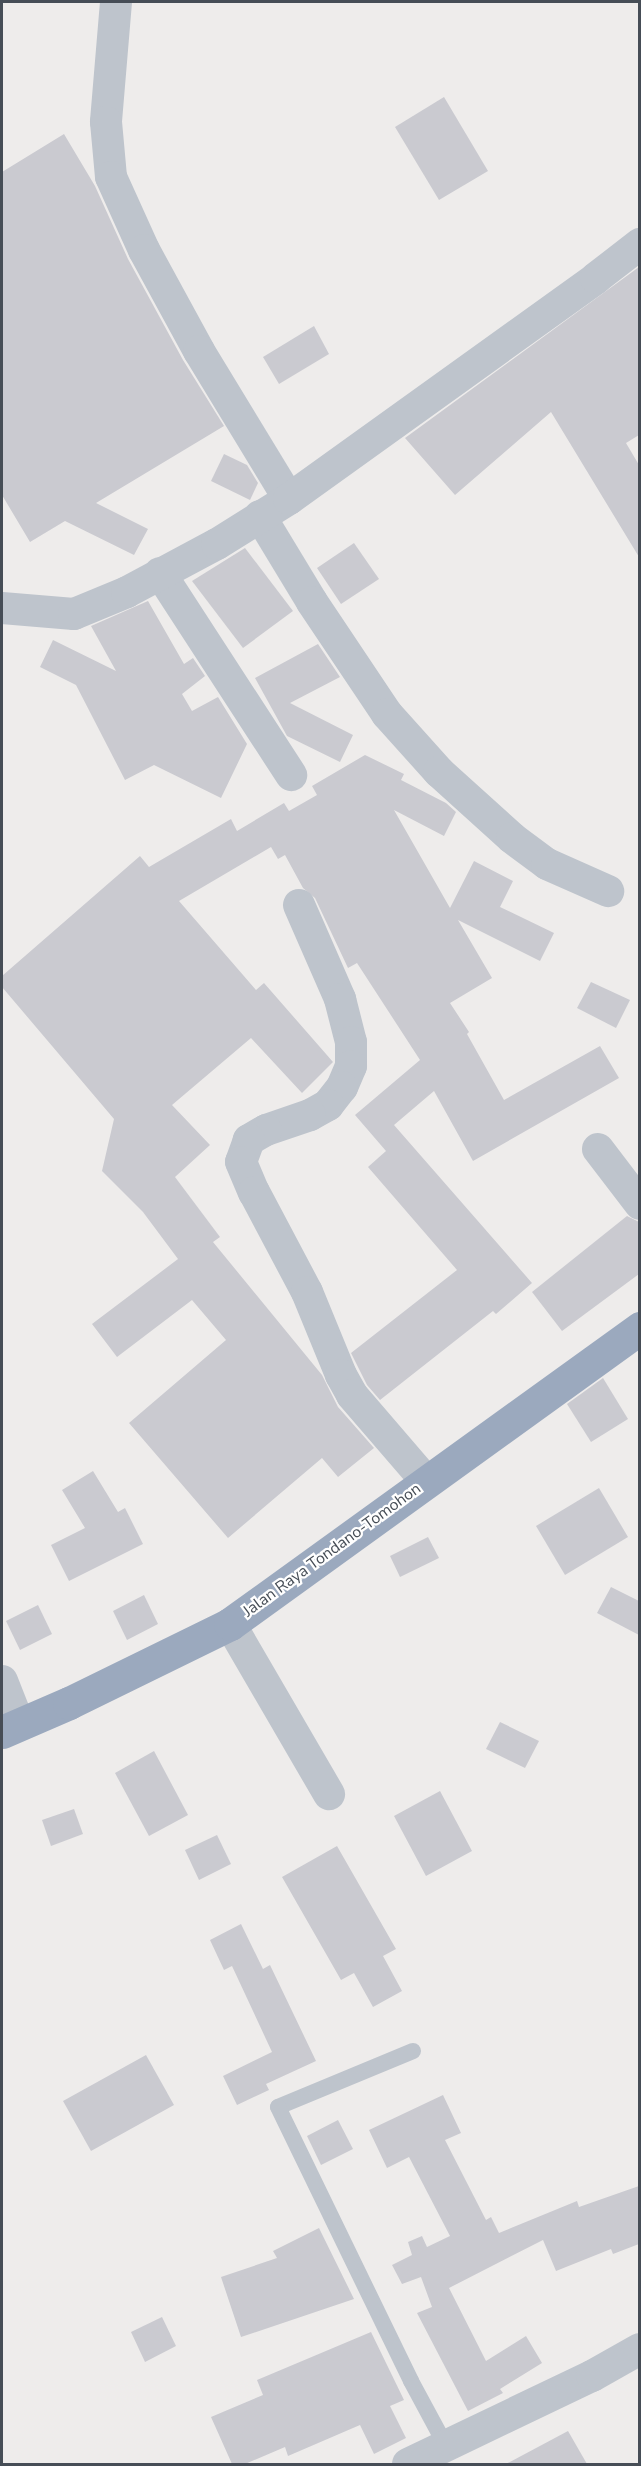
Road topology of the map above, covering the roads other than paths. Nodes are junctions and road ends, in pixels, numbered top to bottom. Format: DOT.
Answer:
graph roads {
  1 [pos="116,2"];
  2 [pos="639,244"];
  3 [pos="289,499"];
  4 [pos="260,516"];
  5 [pos="160,573"];
  6 [pos="2,609"];
  7 [pos="291,775"];
  8 [pos="608,891"];
  9 [pos="299,905"];
  10 [pos="598,1149"];
  11 [pos="639,1204"];
  12 [pos="639,1328"];
  13 [pos="426,1480"];
  14 [pos="231,1624"];
  15 [pos="2,1681"];
  16 [pos="10,1728"];
  17 [pos="329,1794"];
  18 [pos="413,2051"];
  19 [pos="639,2349"];
  20 [pos="446,2446"];
  21 [pos="408,2464"];
  1 -- 3 [label="street"];
  2 -- 3 [label="street"];
  3 -- 4 [label="street"];
  4 -- 5 [label="street"];
  4 -- 8 [label="street"];
  5 -- 6 [label="street"];
  5 -- 7 [label="street"];
  9 -- 13 [label="street"];
  10 -- 11 [label="street"];
  12 -- 13 [label="highway, Jalan Raya Tondano-Tomohon"];
  13 -- 14 [label="highway, Jalan Raya Tondano-Tomohon"];
  14 -- 16 [label="highway, Jalan Raya Tondano-Tomohon"];
  14 -- 17 [label="street"];
  15 -- 16 [label="street"];
  18 -- 20 [label="lane"];
  19 -- 20 [label="street"];
  20 -- 21 [label="street"];
}
